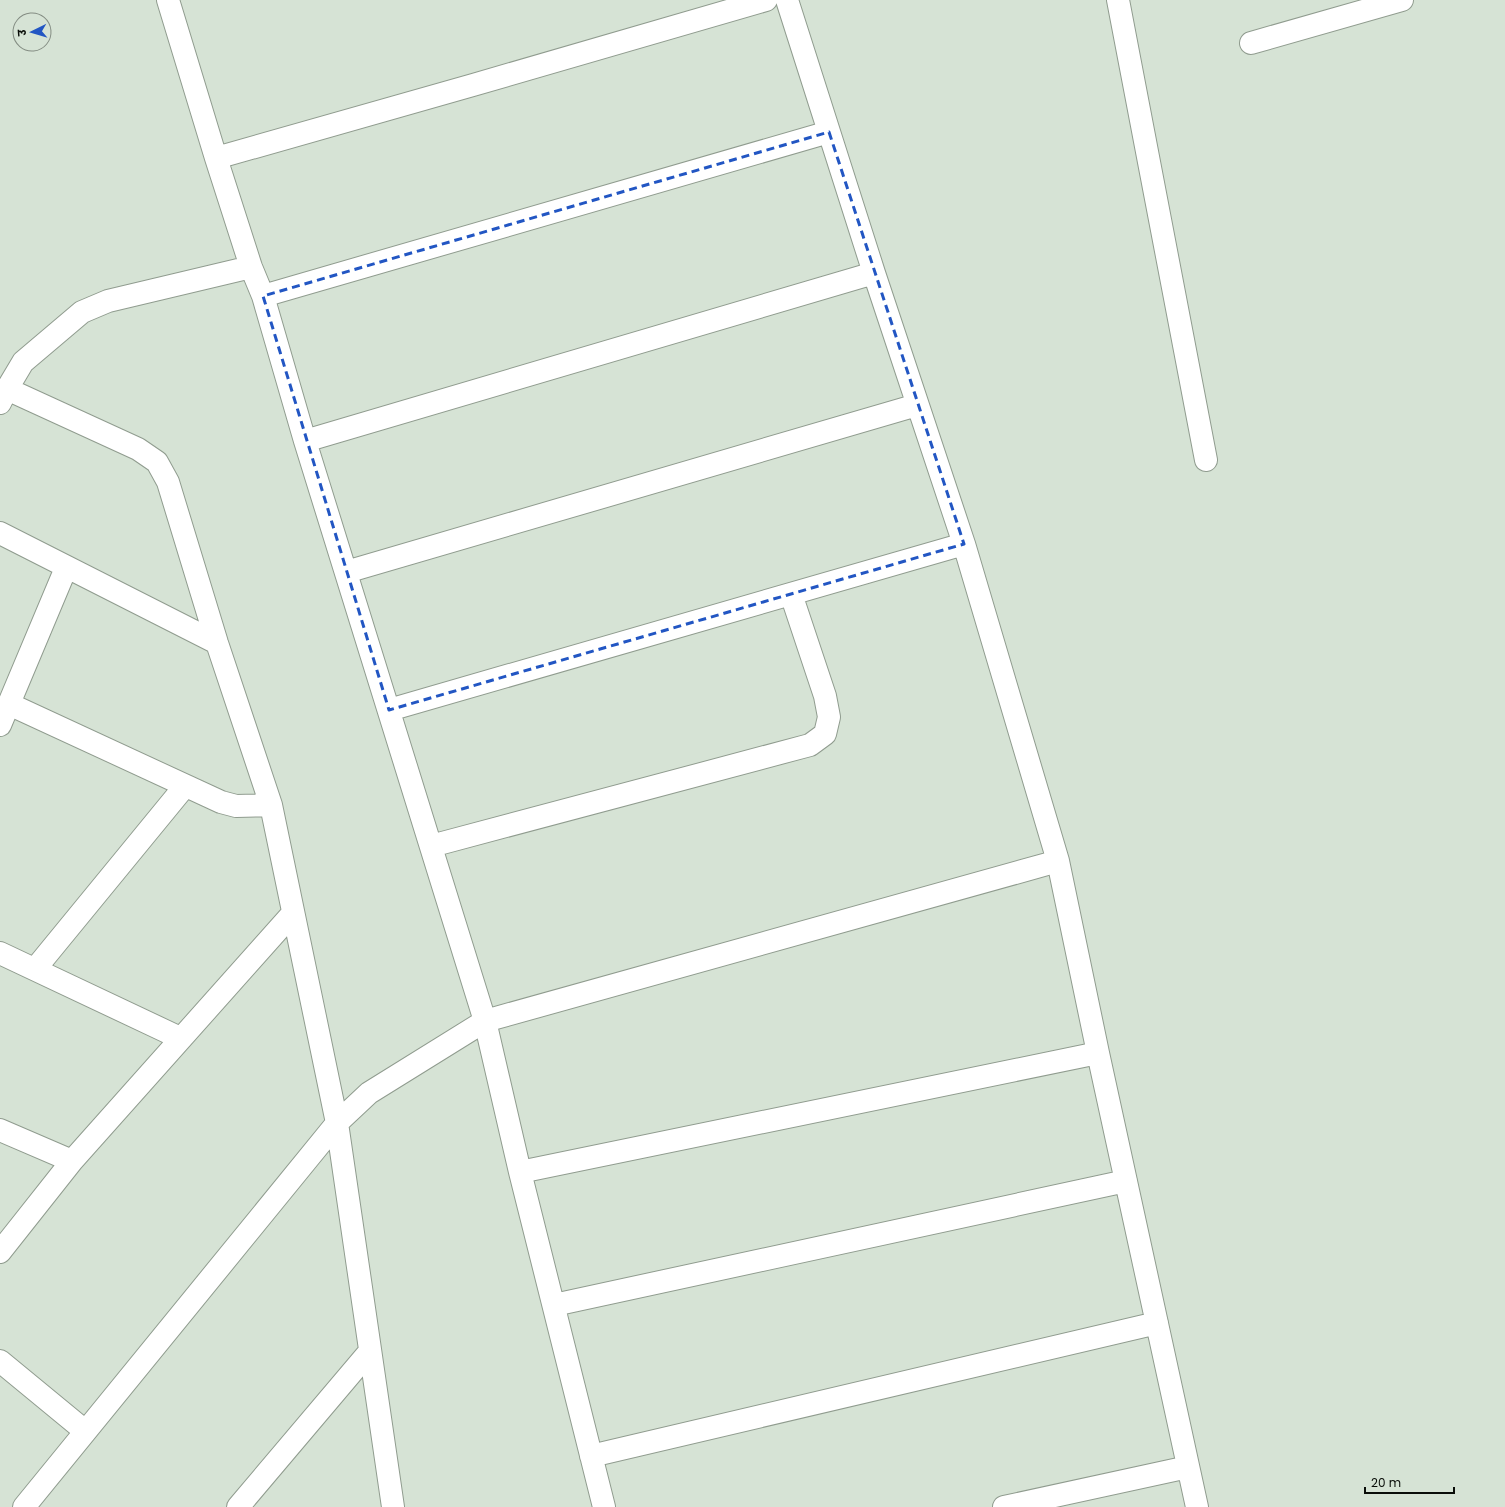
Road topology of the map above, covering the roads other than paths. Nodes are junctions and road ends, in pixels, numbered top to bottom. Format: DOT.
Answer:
graph roads {
  1 [pos="168,0"];
  2 [pos="787,0"];
  3 [pos="1118,0"];
  4 [pos="1402,0"];
  5 [pos="756,1"];
  6 [pos="1251,43"];
  7 [pos="829,132"];
  8 [pos="216,158"];
  9 [pos="251,267"];
  10 [pos="874,273"];
  11 [pos="263,296"];
  12 [pos="3,396"];
  13 [pos="917,404"];
  14 [pos="305,441"];
  15 [pos="1206,460"];
  16 [pos="0,533"];
  17 [pos="964,544"];
  18 [pos="66,568"];
  19 [pos="346,572"];
  20 [pos="791,594"];
  21 [pos="217,643"];
  22 [pos="9,704"];
  23 [pos="388,710"];
  24 [pos="0,725"];
  25 [pos="185,786"];
  26 [pos="271,804"];
  27 [pos="431,846"];
  28 [pos="1058,861"];
  29 [pos="294,912"];
  30 [pos="0,953"];
  31 [pos="35,969"];
  32 [pos="485,1021"];
  33 [pos="180,1038"];
  34 [pos="1098,1053"];
  35 [pos="337,1123"];
  36 [pos="0,1130"];
  37 [pos="72,1161"];
  38 [pos="520,1172"];
  39 [pos="1126,1181"];
  40 [pos="0,1252"];
  41 [pos="554,1305"];
  42 [pos="1157,1323"];
  43 [pos="370,1350"];
  44 [pos="0,1362"];
  45 [pos="86,1431"];
  46 [pos="591,1456"];
  47 [pos="1188,1467"];
  48 [pos="241,1505"];
  49 [pos="24,1507"];
  50 [pos="392,1507"];
  51 [pos="604,1507"];
  52 [pos="1004,1507"];
  53 [pos="1197,1507"];
  1 -- 8 [label="street"];
  2 -- 7 [label="street"];
  3 -- 15 [label="street"];
  4 -- 6 [label="street"];
  5 -- 8 [label="street"];
  7 -- 10 [label="street"];
  7 -- 11 [label="street"];
  8 -- 9 [label="street"];
  9 -- 11 [label="street"];
  9 -- 12 [label="street"];
  10 -- 13 [label="street"];
  10 -- 14 [label="street"];
  11 -- 14 [label="street"];
  12 -- 21 [label="street"];
  13 -- 17 [label="street"];
  13 -- 19 [label="street"];
  14 -- 19 [label="street"];
  16 -- 18 [label="street"];
  17 -- 20 [label="street"];
  17 -- 28 [label="street"];
  18 -- 21 [label="street"];
  18 -- 22 [label="street"];
  19 -- 23 [label="street"];
  20 -- 23 [label="street"];
  20 -- 27 [label="street"];
  21 -- 26 [label="street"];
  22 -- 24 [label="street"];
  22 -- 25 [label="street"];
  23 -- 27 [label="street"];
  25 -- 26 [label="street"];
  25 -- 31 [label="street"];
  26 -- 29 [label="street"];
  27 -- 32 [label="street"];
  28 -- 32 [label="street"];
  28 -- 34 [label="street"];
  29 -- 33 [label="street"];
  29 -- 35 [label="street"];
  30 -- 31 [label="street"];
  31 -- 33 [label="street"];
  32 -- 35 [label="street"];
  32 -- 38 [label="street"];
  33 -- 37 [label="street"];
  34 -- 38 [label="street"];
  34 -- 39 [label="street"];
  35 -- 43 [label="street"];
  35 -- 45 [label="street"];
  36 -- 37 [label="street"];
  37 -- 40 [label="street"];
  38 -- 41 [label="street"];
  39 -- 41 [label="street"];
  39 -- 42 [label="street"];
  41 -- 46 [label="street"];
  42 -- 46 [label="street"];
  42 -- 47 [label="street"];
  43 -- 48 [label="street"];
  43 -- 50 [label="street"];
  44 -- 45 [label="street"];
  45 -- 49 [label="street"];
  46 -- 51 [label="street"];
  47 -- 52 [label="street"];
  47 -- 53 [label="street"];
}
